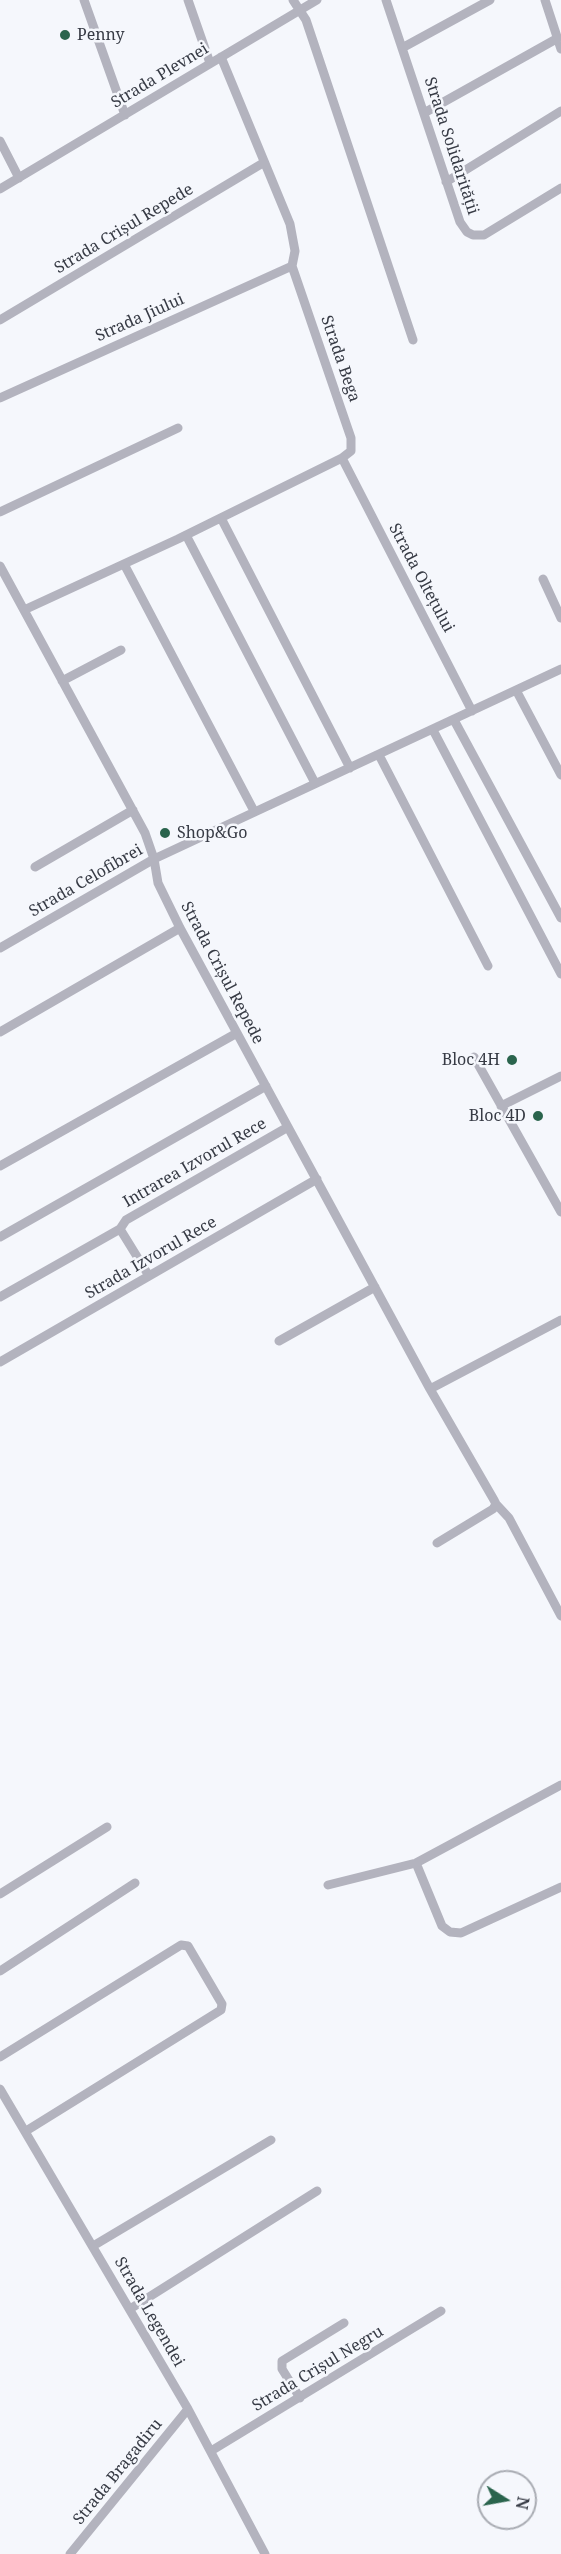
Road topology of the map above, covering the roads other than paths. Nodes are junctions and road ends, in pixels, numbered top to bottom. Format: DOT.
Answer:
graph roads {
  1 [pos="84,0"];
  2 [pos="188,0"];
  3 [pos="293,0"];
  4 [pos="317,0"];
  5 [pos="386,0"];
  6 [pos="490,0"];
  7 [pos="545,0"];
  8 [pos="299,10"];
  9 [pos="558,38"];
  10 [pos="402,48"];
  11 [pos="561,49"];
  12 [pos="221,57"];
  13 [pos="210,63"];
  14 [pos="561,111"];
  15 [pos="424,113"];
  16 [pos="125,115"];
  17 [pos="0,141"];
  18 [pos="263,163"];
  19 [pos="19,178"];
  20 [pos="446,182"];
  21 [pos="0,189"];
  22 [pos="561,189"];
  23 [pos="292,266"];
  24 [pos="0,320"];
  25 [pos="413,340"];
  26 [pos="0,398"];
  27 [pos="178,428"];
  28 [pos="342,458"];
  29 [pos="0,512"];
  30 [pos="220,518"];
  31 [pos="186,535"];
  32 [pos="124,564"];
  33 [pos="0,566"];
  34 [pos="543,579"];
  35 [pos="24,610"];
  36 [pos="561,618"];
  37 [pos="121,650"];
  38 [pos="561,669"];
  39 [pos="62,681"];
  40 [pos="516,690"];
  41 [pos="472,711"];
  42 [pos="454,720"];
  43 [pos="433,730"];
  44 [pos="379,755"];
  45 [pos="350,768"];
  46 [pos="561,775"];
  47 [pos="315,783"];
  48 [pos="133,810"];
  49 [pos="254,811"];
  50 [pos="154,859"];
  51 [pos="35,867"];
  52 [pos="561,918"];
  53 [pos="180,928"];
  54 [pos="0,948"];
  55 [pos="488,966"];
  56 [pos="561,974"];
  57 [pos="0,1032"];
  58 [pos="237,1033"];
  59 [pos="474,1057"];
  60 [pos="561,1076"];
  61 [pos="266,1086"];
  62 [pos="501,1106"];
  63 [pos="288,1127"];
  64 [pos="0,1166"];
  65 [pos="317,1179"];
  66 [pos="561,1212"];
  67 [pos="120,1229"];
  68 [pos="0,1237"];
  69 [pos="149,1276"];
  70 [pos="375,1287"];
  71 [pos="0,1297"];
  72 [pos="561,1320"];
  73 [pos="279,1341"];
  74 [pos="0,1362"];
  75 [pos="430,1389"];
  76 [pos="496,1504"];
  77 [pos="437,1543"];
  78 [pos="561,1616"];
  79 [pos="561,1785"];
  80 [pos="107,1827"];
  81 [pos="416,1863"];
  82 [pos="135,1884"];
  83 [pos="328,1886"];
  84 [pos="561,1887"];
  85 [pos="0,1894"];
  86 [pos="0,1971"];
  87 [pos="0,2057"];
  88 [pos="0,2089"];
  89 [pos="26,2131"];
  90 [pos="271,2140"];
  91 [pos="317,2191"];
  92 [pos="93,2246"];
  93 [pos="130,2308"];
  94 [pos="441,2312"];
  95 [pos="344,2323"];
  96 [pos="300,2398"];
  97 [pos="188,2409"];
  98 [pos="212,2451"];
  99 [pos="70,2554"];
  100 [pos="265,2554"];
  1 -- 16 [label="street"];
  2 -- 13 [label="street"];
  3 -- 8 [label="street"];
  4 -- 8 [label="street, Strada Plevnei"];
  5 -- 10 [label="street, Strada Solidarității"];
  6 -- 10 [label="street"];
  7 -- 9 [label="street"];
  8 -- 12 [label="street, Strada Plevnei"];
  8 -- 25 [label="street"];
  9 -- 11 [label="street"];
  9 -- 15 [label="street"];
  10 -- 15 [label="street, Strada Solidarității"];
  12 -- 13 [label="street, Strada Plevnei"];
  12 -- 18 [label="street"];
  13 -- 16 [label="street, Strada Plevnei"];
  14 -- 20 [label="street"];
  15 -- 20 [label="street, Strada Solidarității"];
  16 -- 19 [label="street, Strada Plevnei"];
  17 -- 19 [label="street"];
  18 -- 23 [label="street"];
  18 -- 24 [label="street, Strada Crișul Repede"];
  19 -- 21 [label="street, Strada Plevnei"];
  20 -- 22 [label="street, Strada Solidarității"];
  23 -- 26 [label="street, Strada Jiului"];
  23 -- 28 [label="street, Strada Bega"];
  27 -- 29 [label="street"];
  28 -- 30 [label="street"];
  28 -- 41 [label="street, Strada Oltețului"];
  30 -- 31 [label="street"];
  30 -- 45 [label="street"];
  31 -- 32 [label="street"];
  31 -- 47 [label="street"];
  32 -- 35 [label="street"];
  32 -- 49 [label="street"];
  33 -- 35 [label="street, Strada Crișul Repede"];
  34 -- 36 [label="street"];
  35 -- 39 [label="street, Strada Crișul Repede"];
  37 -- 39 [label="street"];
  38 -- 40 [label="street, Strada Celofibrei"];
  39 -- 48 [label="street, Strada Crișul Repede"];
  40 -- 41 [label="street, Strada Celofibrei"];
  40 -- 46 [label="street"];
  41 -- 42 [label="street, Strada Celofibrei"];
  42 -- 43 [label="street, Strada Celofibrei"];
  42 -- 52 [label="street"];
  43 -- 44 [label="street, Strada Celofibrei"];
  43 -- 56 [label="street"];
  44 -- 45 [label="street, Strada Celofibrei"];
  44 -- 55 [label="street"];
  45 -- 47 [label="street, Strada Celofibrei"];
  47 -- 49 [label="street, Strada Celofibrei"];
  48 -- 50 [label="street, Strada Crișul Repede"];
  48 -- 51 [label="street"];
  49 -- 50 [label="street, Strada Celofibrei"];
  50 -- 53 [label="street, Strada Crișul Repede"];
  50 -- 54 [label="street, Strada Celofibrei"];
  53 -- 57 [label="street"];
  53 -- 58 [label="street, Strada Crișul Repede"];
  58 -- 61 [label="street, Strada Crișul Repede"];
  58 -- 64 [label="street"];
  59 -- 62 [label="street"];
  60 -- 62 [label="street"];
  61 -- 63 [label="street, Strada Crișul Repede"];
  61 -- 68 [label="street"];
  62 -- 66 [label="street"];
  63 -- 65 [label="street, Strada Crișul Repede"];
  63 -- 67 [label="street, Intrarea Izvorul Rece"];
  65 -- 69 [label="street, Strada Izvorul Rece"];
  65 -- 70 [label="street, Strada Crișul Repede"];
  67 -- 69 [label="street, Intrarea Izvorul Rece"];
  67 -- 71 [label="street, Intrarea Izvorul Rece"];
  69 -- 74 [label="street, Strada Izvorul Rece"];
  70 -- 73 [label="street"];
  70 -- 75 [label="street, Strada Crișul Repede"];
  72 -- 75 [label="street"];
  75 -- 76 [label="street, Strada Crișul Repede"];
  76 -- 77 [label="street"];
  76 -- 78 [label="street, Strada Crișul Repede"];
  79 -- 81 [label="street"];
  80 -- 85 [label="street"];
  81 -- 83 [label="street"];
  81 -- 84 [label="street"];
  82 -- 86 [label="street"];
  87 -- 89 [label="street"];
  88 -- 89 [label="street, Strada Legendei"];
  89 -- 92 [label="street, Strada Legendei"];
  90 -- 92 [label="street"];
  91 -- 93 [label="street"];
  92 -- 93 [label="street, Strada Legendei"];
  93 -- 97 [label="street, Strada Legendei"];
  94 -- 96 [label="street, Strada Crișul Negru"];
  95 -- 96 [label="street"];
  96 -- 98 [label="street, Strada Crișul Negru"];
  97 -- 98 [label="street, Strada Legendei"];
  97 -- 99 [label="street, Strada Bragadiru"];
  98 -- 100 [label="street, Strada Legendei"];
}
